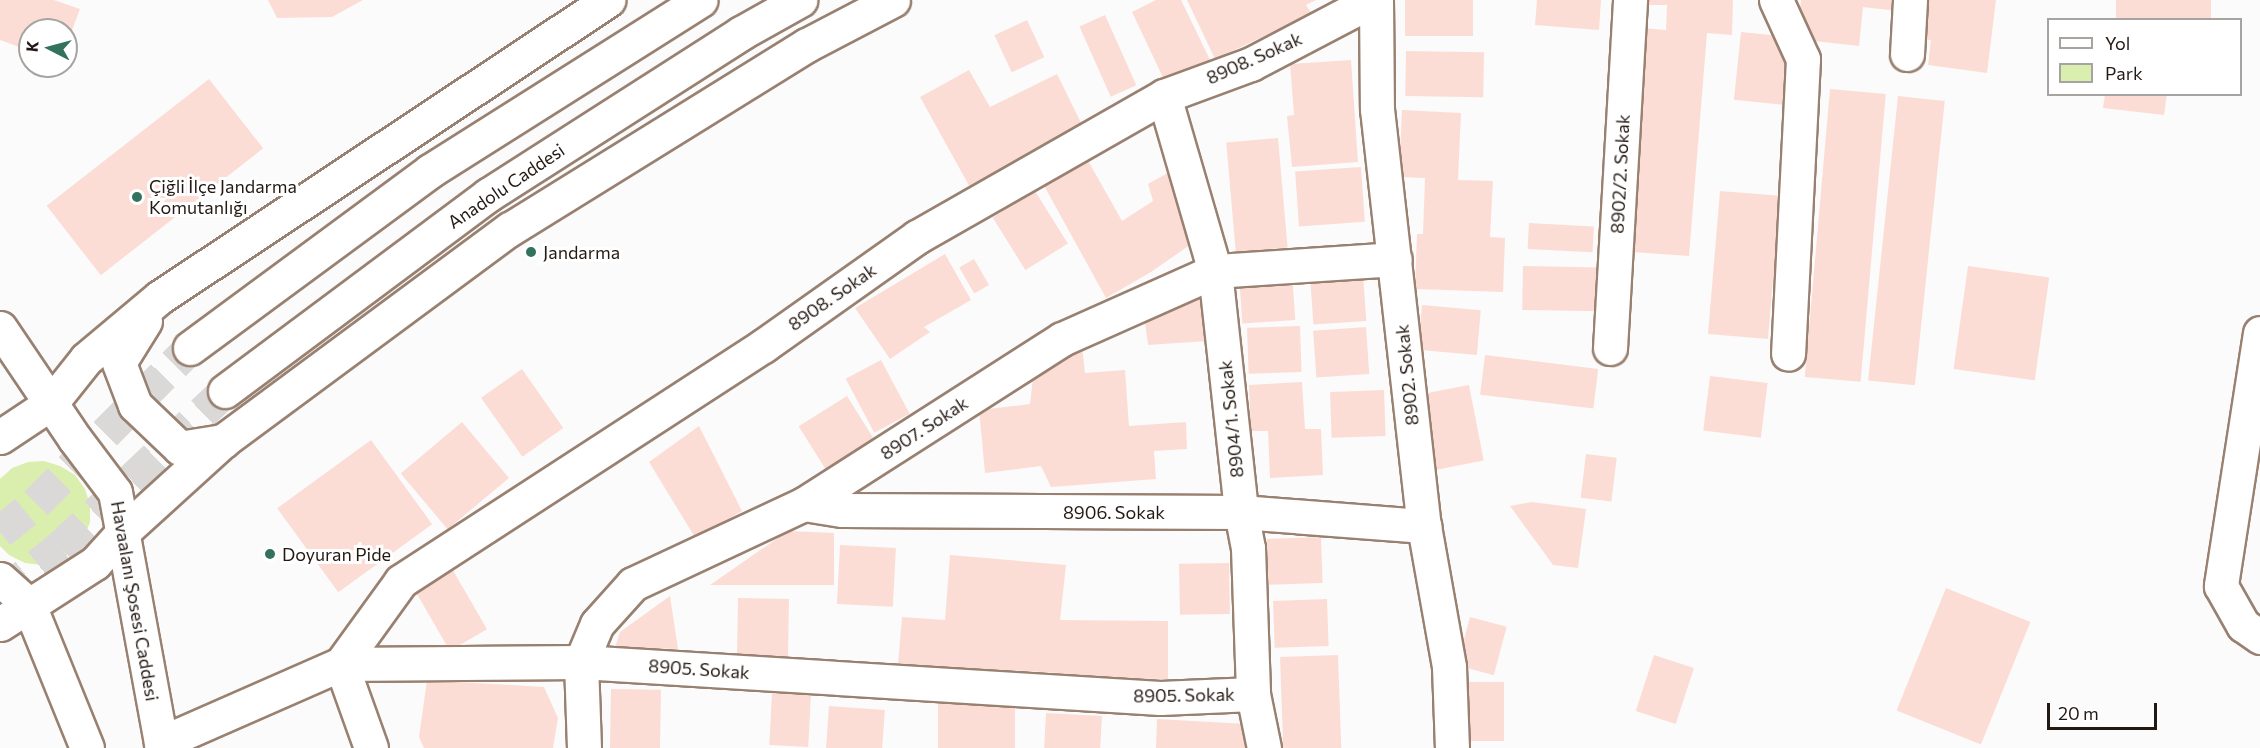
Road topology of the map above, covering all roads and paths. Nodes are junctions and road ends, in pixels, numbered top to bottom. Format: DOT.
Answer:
graph roads {
  1 [pos="608,0"];
  2 [pos="701,0"];
  3 [pos="800,0"];
  4 [pos="893,0"];
  5 [pos="1374,0"];
  6 [pos="1630,0"];
  7 [pos="1776,0"];
  8 [pos="1910,0"];
  9 [pos="1907,54"];
  10 [pos="1164,96"];
  11 [pos="1395,259"];
  12 [pos="1215,271"];
  13 [pos="160,297"];
  14 [pos="0,328"];
  15 [pos="2260,333"];
  16 [pos="190,348"];
  17 [pos="1610,348"];
  18 [pos="1788,354"];
  19 [pos="225,391"];
  20 [pos="51,403"];
  21 [pos="0,437"];
  22 [pos="223,441"];
  23 [pos="804,504"];
  24 [pos="1241,512"];
  25 [pos="1424,526"];
  26 [pos="124,531"];
  27 [pos="0,579"];
  28 [pos="29,605"];
  29 [pos="0,624"];
  30 [pos="2260,637"];
  31 [pos="581,662"];
  32 [pos="341,664"];
  33 [pos="1253,694"];
  34 [pos="162,746"];
  35 [pos="87,748"];
  36 [pos="371,748"];
  37 [pos="584,748"];
  38 [pos="1264,748"];
  39 [pos="1452,748"];
  1 -- 13 [label="main road"];
  2 -- 16 [label="main road"];
  3 -- 19 [label="main road, Anadolu Caddesi"];
  4 -- 22 [label="main road"];
  5 -- 10 [label="main road, 8908. Sokak"];
  5 -- 11 [label="main road, 8902. Sokak"];
  6 -- 17 [label="main road, 8902/2. Sokak"];
  7 -- 18 [label="main road"];
  8 -- 9 [label="main road"];
  10 -- 12 [label="main road, 8904/1. Sokak"];
  10 -- 32 [label="main road, 8908. Sokak"];
  11 -- 12 [label="main road, 8907. Sokak"];
  11 -- 25 [label="main road, 8902. Sokak"];
  12 -- 23 [label="main road, 8907. Sokak"];
  12 -- 24 [label="main road, 8904/1. Sokak"];
  13 -- 20 [label="main road"];
  13 -- 22 [label="main road"];
  14 -- 20 [label="main road, Havaalanı Şosesi Caddesi"];
  15 -- 30 [label="main road"];
  20 -- 21 [label="main road"];
  20 -- 26 [label="main road, Havaalanı Şosesi Caddesi"];
  22 -- 26 [label="main road"];
  23 -- 24 [label="main road, 8906. Sokak"];
  23 -- 31 [label="main road, 8907. Sokak"];
  24 -- 25 [label="main road, 8906. Sokak"];
  24 -- 33 [label="main road, 8904/1. Sokak"];
  25 -- 39 [label="main road, 8902. Sokak"];
  26 -- 28 [label="main road"];
  26 -- 34 [label="main road, Havaalanı Şosesi Caddesi"];
  27 -- 28 [label="main road"];
  28 -- 29 [label="main road"];
  28 -- 35 [label="main road"];
  31 -- 32 [label="main road, 8905. Sokak"];
  31 -- 33 [label="main road, 8905. Sokak"];
  31 -- 37 [label="main road, 8907. Sokak"];
  32 -- 34 [label="main road, 8905. Sokak"];
  32 -- 36 [label="main road"];
  33 -- 38 [label="main road, 8904/1. Sokak"];
}
